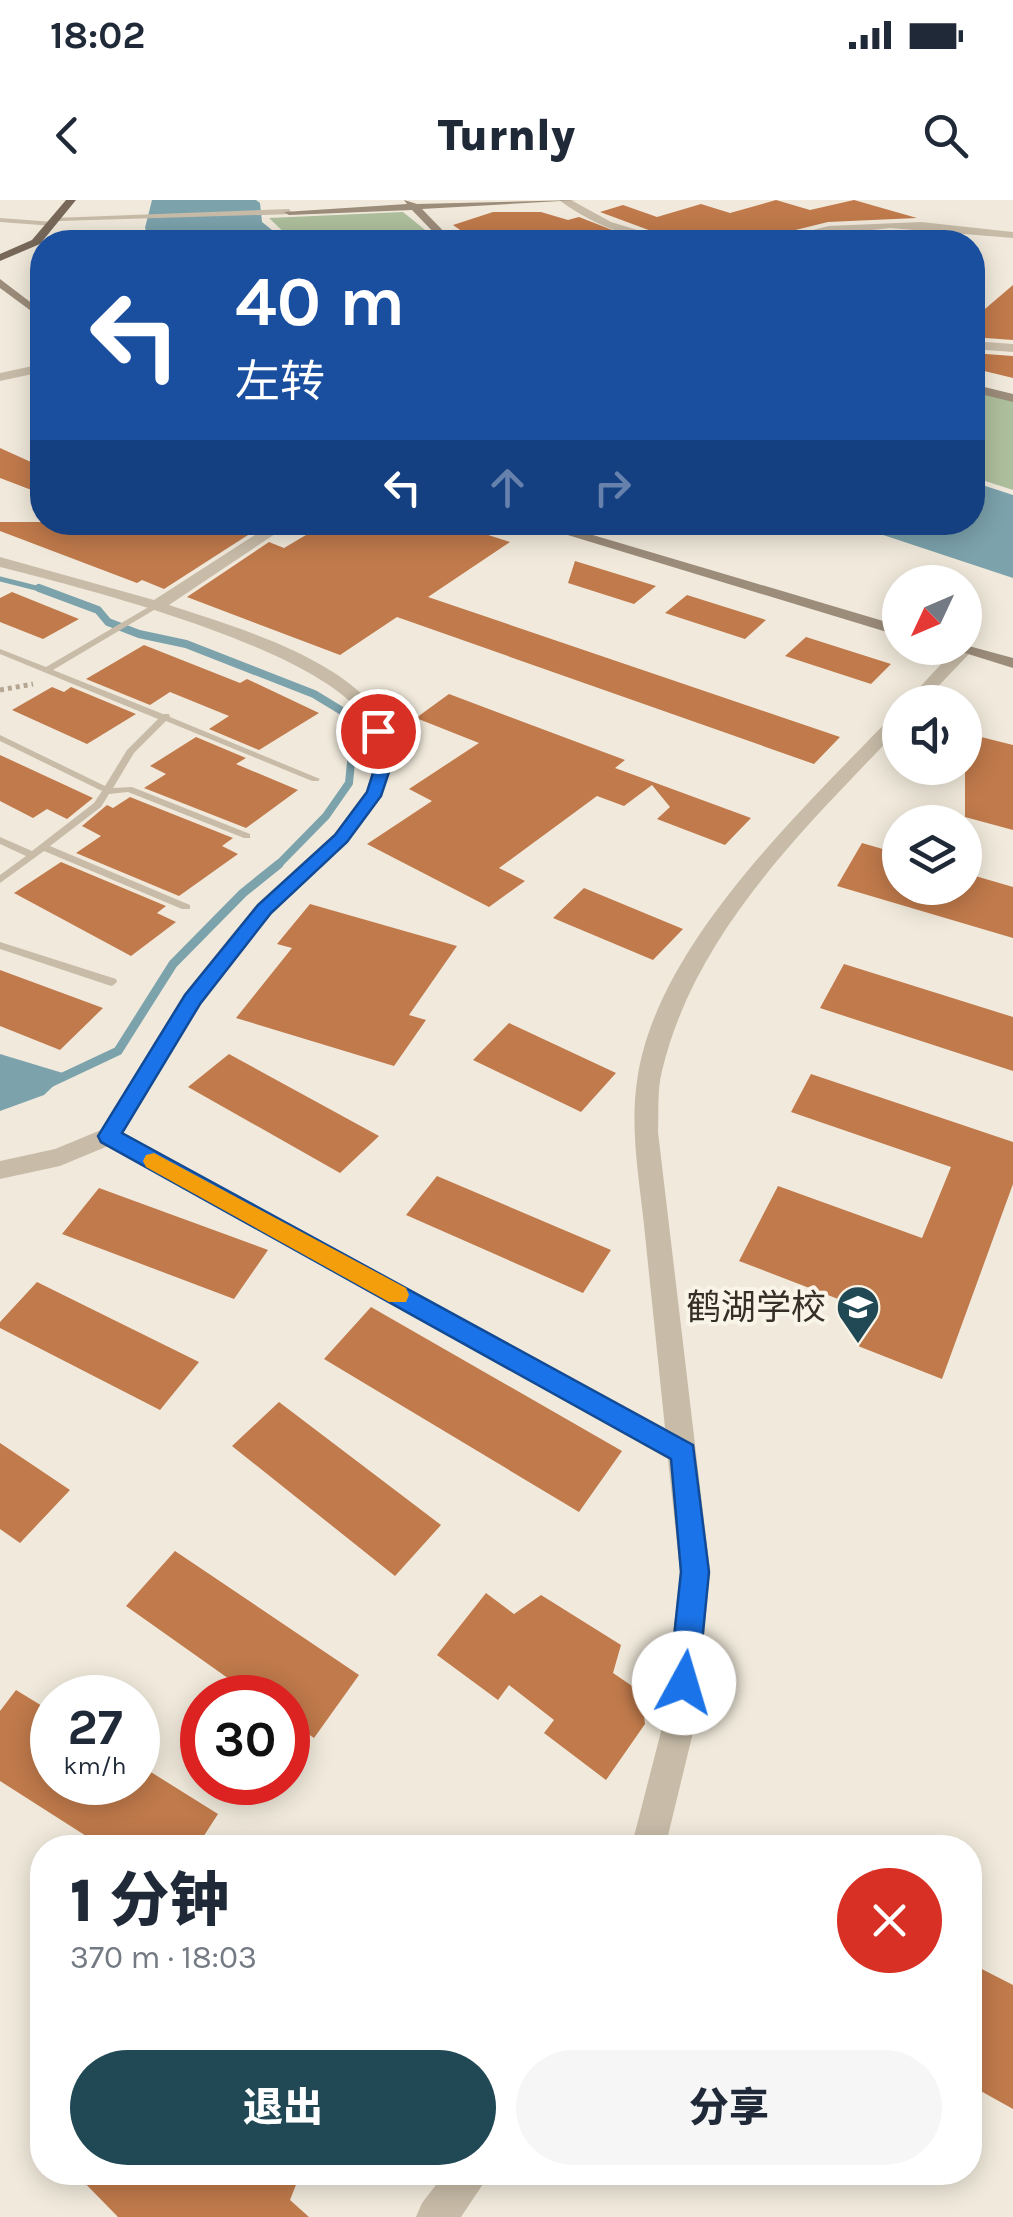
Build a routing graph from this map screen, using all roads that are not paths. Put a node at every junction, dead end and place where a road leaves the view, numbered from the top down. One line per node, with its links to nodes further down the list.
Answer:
1 (71, 200): 8 (main road)
2 (87, 200): 6 (main road)
3 (564, 200): 4 (street); 5 (street); 11 (street)
4 (573, 200)
5 (412, 203): 6 (street); 10 (street)
6 (77, 217): 8 (main road)
7 (0, 220): 8 (lane)
8 (58, 225): 9 (main road)
9 (52, 230)
10 (438, 230)
11 (629, 230)
12 (819, 230): 13 (street)
13 (956, 230)
14 (985, 233): 15 (street)
15 (1013, 235)
16 (30, 245): 18 (main road)
17 (30, 253): 19 (main road)
18 (0, 258)
19 (0, 267)
20 (0, 282): 21 (street)
21 (30, 306)
22 (985, 346): 23 (street)
23 (1013, 348)
24 (30, 371): 25 (street)
25 (0, 377)
26 (985, 391): 27 (street)
27 (1013, 398)
28 (266, 535): 31 (street)
29 (576, 535): 32 (street)
30 (0, 562): 31 (street)
31 (155, 607): 37 (lane); 52 (street)
32 (882, 626)
33 (0, 651): 37 (lane)
34 (982, 654): 35 (street)
35 (1013, 663)
36 (946, 665): 38 (street)
37 (48, 669): 39 (lane)
38 (928, 685)
39 (166, 716): 42 (lane); 43 (lane)
40 (882, 737): 54 (street)
41 (0, 738): 43 (lane)
42 (315, 779)
43 (109, 791): 44 (lane); 46 (lane)
44 (248, 836)
45 (0, 840): 47 (lane)
46 (43, 847): 47 (lane); 49 (lane)
47 (32, 855): 48 (lane)
48 (0, 880)
49 (186, 907)
50 (0, 945): 51 (lane)
51 (112, 982)
52 (109, 1136): 53 (street); 54 (street)
53 (0, 1170)
54 (684, 1453): 55 (street)
55 (651, 1835)
56 (461, 2185): 57 (street)
57 (436, 2217)

